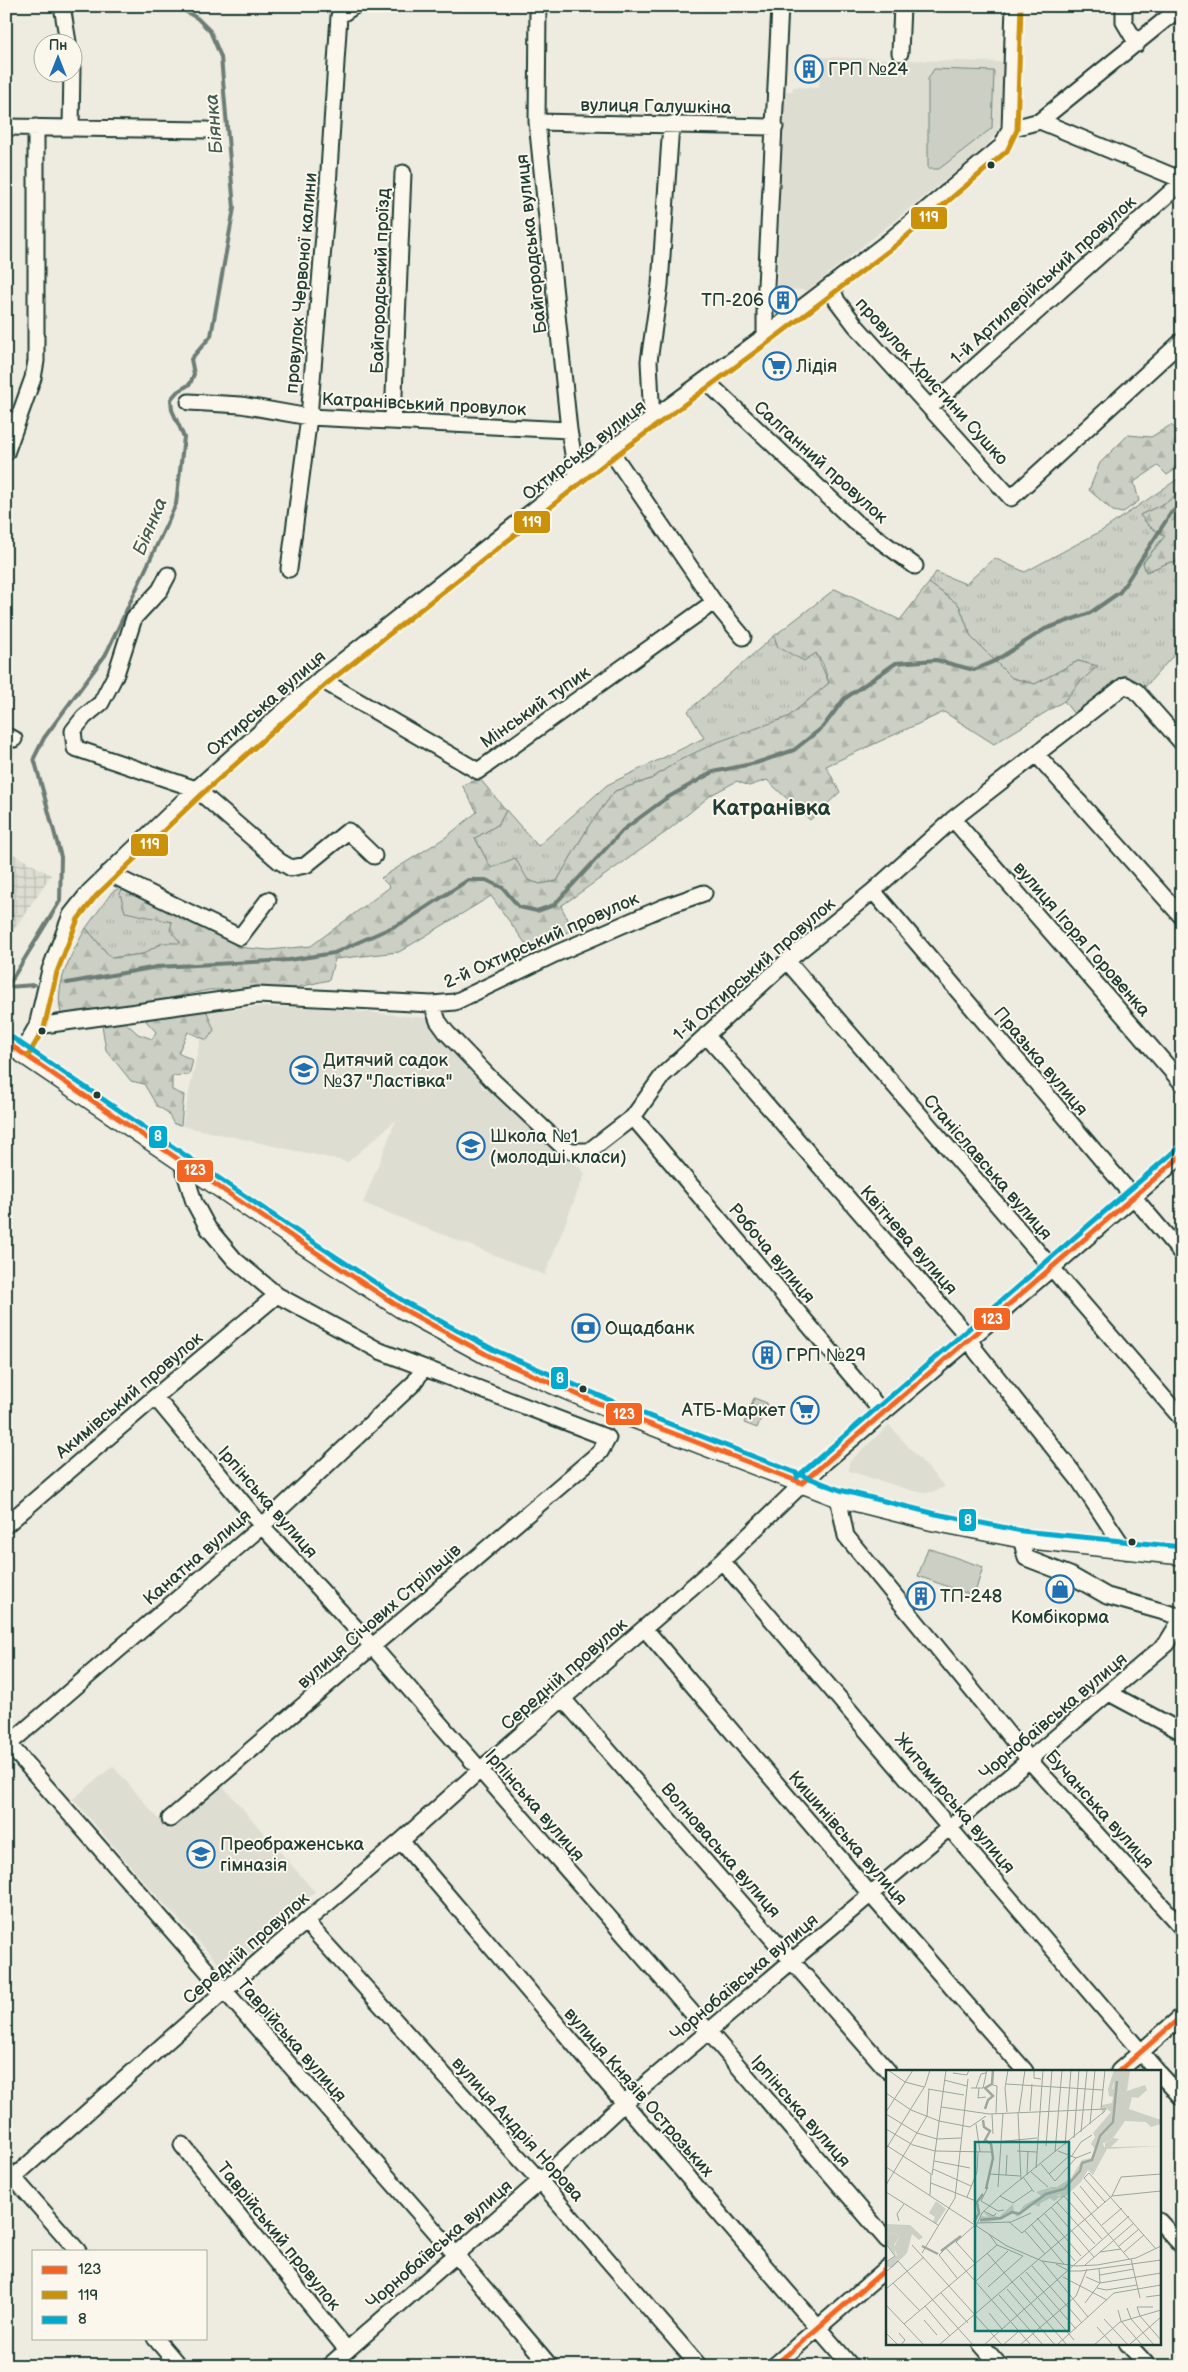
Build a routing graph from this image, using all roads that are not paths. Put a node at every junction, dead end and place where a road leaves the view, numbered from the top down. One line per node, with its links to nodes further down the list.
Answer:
1 (62, 6): 9 (street)
2 (354, 6): 30 (street, провулок Червоної калини)
3 (538, 6): 14 (street, Байгородська вулиця)
4 (780, 6): 18 (street)
5 (902, 6): 11 (street)
6 (1014, 6): 20 (street)
7 (1124, 6): 10 (street)
8 (1182, 6): 10 (street)
9 (66, 32)
10 (1137, 44): 13 (street)
11 (900, 53)
12 (72, 82): 19 (street)
13 (1040, 121): 20 (street); 23 (street)
14 (537, 122): 15 (street, вулиця Галушкіна); 33 (street, Байгородська вулиця)
15 (671, 124): 18 (street, вулиця Галушкіна); 32 (street)
16 (6, 127): 17 (street)
17 (36, 127): 19 (street); 35 (street)
18 (775, 127): 25 (street)
19 (71, 128): 21 (street)
20 (1010, 129): 24 (street, Охтирська вулиця)
21 (207, 130)
22 (403, 173): 31 (street, Байгородський проїзд)
23 (1182, 181): 29 (street, 1-й Артилерійський провулок)
24 (831, 286): 25 (street, Охтирська вулиця); 29 (street, провулок Христини Сушко)
25 (765, 336): 27 (street, Охтирська вулиця)
26 (1182, 341): 29 (street, провулок Христини Сушко)
27 (705, 380): 32 (street, Охтирська вулиця); 37 (street, Салганний провулок)
28 (189, 402): 30 (street, Катранівський провулок)
29 (930, 407)
30 (309, 417): 31 (street, Катранівський провулок); 38 (street, провулок Червоної калини)
31 (393, 419): 33 (street, Катранівський провулок)
32 (652, 421): 34 (street, Охтирська вулиця)
33 (569, 430): 36 (street, Байгородська вулиця)
34 (610, 450): 36 (street, Охтирська вулиця); 40 (street)
35 (6, 453)
36 (577, 478): 42 (street, Охтирська вулиця)
37 (915, 566)
38 (289, 569)
39 (168, 575): 45 (street)
40 (714, 602): 41 (street); 42 (street, Мінський тупик)
41 (742, 637)
42 (320, 679): 45 (street, Охтирська вулиця)
43 (1182, 743): 44 (street, 1-й Охтирський провулок)
44 (1037, 755): 46 (street, 1-й Охтирський провулок); 52 (street)
45 (196, 789): 47 (street); 48 (street, Охтирська вулиця)
46 (953, 819): 49 (street, 1-й Охтирський провулок); 58 (street, вулиця Ігоря Горовенка)
47 (374, 856)
48 (108, 873): 51 (street); 55 (street, Охтирська вулиця)
49 (873, 891): 53 (street, 1-й Охтирський провулок); 62 (street, Празька вулиця)
50 (704, 893): 54 (street, 2-й Охтирський провулок)
51 (268, 900)
52 (1182, 917)
53 (786, 961): 56 (street, 1-й Охтирський провулок); 64 (street, Станіславська вулиця)
54 (432, 1004): 55 (street, 2-й Охтирський провулок); 59 (street, 1-й Охтирський провулок)
55 (37, 1026): 57 (street, Охтирська вулиця)
56 (706, 1035): 59 (street, 1-й Охтирський провулок); 66 (street, Квітнева вулиця)
57 (11, 1047): 61 (main road)
58 (1182, 1083)
59 (633, 1117): 69 (street, Робоча вулиця)
60 (1182, 1155): 62 (street, Середній провулок)
61 (181, 1160): 65 (street); 71 (main road)
62 (1133, 1198): 63 (street, Празька вулиця); 64 (street, Середній провулок)
63 (1182, 1254)
64 (1050, 1269): 66 (street, Середній провулок); 70 (street, Станіславська вулиця)
65 (277, 1295): 67 (street); 68 (street, Акимівський провулок)
66 (970, 1339): 69 (street, Середній провулок); 76 (street, Квітнева вулиця)
67 (423, 1368): 74 (street, Канатна вулиця); 81 (street, вулиця Січових Стрільців)
68 (155, 1397): 73 (street, Акимівський провулок); 74 (street, Ірпінська вулиця)
69 (883, 1413): 71 (street, Середній провулок)
70 (1182, 1419)
71 (802, 1483): 72 (main road); 78 (street, Середній провулок)
72 (838, 1497): 75 (main road); 86 (street, Бучанська вулиця)
73 (6, 1525)
74 (262, 1526): 81 (street, Ірпінська вулиця); 85 (street, Канатна вулиця)
75 (1021, 1538): 76 (main road); 79 (street)
76 (1126, 1551): 77 (main road)
77 (1182, 1555)
78 (722, 1561): 80 (street, Середній провулок); 89 (street, Житомирська вулиця)
79 (1182, 1617): 82 (street, Чорнобаївська вулиця)
80 (645, 1628): 83 (street, Середній провулок); 91 (street, Кишинівська вулиця)
81 (372, 1646): 87 (street, Ірпінська вулиця); 88 (street, вулиця Січових Стрільців)
82 (1109, 1693): 84 (street); 86 (street, Чорнобаївська вулиця)
83 (564, 1700): 87 (street, Середній провулок); 94 (street, Волноваська вулиця)
84 (1182, 1732)
85 (8, 1742): 95 (street, Таврійська вулиця)
86 (1030, 1761): 89 (street, Чорнобаївська вулиця); 93 (street, Бучанська вулиця)
87 (480, 1770): 90 (street, Середній провулок); 97 (street, Ірпінська вулиця)
88 (170, 1819)
89 (950, 1826): 91 (street, Чорнобаївська вулиця); 98 (street, Житомирська вулиця)
90 (401, 1841): 92 (street, Середній провулок); 105 (street, вулиця Князів Острозьких)
91 (871, 1895): 94 (street, Чорнобаївська вулиця); 100 (street, Кишинівська вулиця)
92 (306, 1921): 95 (street, Середній провулок); 108 (street, вулиця Андрія Норова)
93 (1182, 1928)
94 (793, 1961): 97 (street, Чорнобаївська вулиця); 99 (street, Волноваська вулиця)
95 (224, 1991): 107 (street, Середній провулок); 113 (street, Таврійська вулиця)
96 (1182, 2016): 98 (street)
97 (708, 2031): 105 (street, Чорнобаївська вулиця); 110 (street, Ірпінська вулиця)
98 (1140, 2052): 101 (street); 102 (street, Житомирська вулиця)
99 (887, 2070)
100 (1024, 2070)
101 (1120, 2070)
102 (1156, 2070)
103 (1160, 2074): 104 (street, Житомирська вулиця)
104 (1182, 2098)
105 (624, 2104): 108 (street, Чорнобаївська вулиця); 115 (street, вулиця Князів Острозьких)
106 (182, 2145): 119 (street, Таврійський провулок)
107 (9, 2177): 112 (street)
108 (540, 2181): 113 (street, Чорнобаївська вулиця); 123 (street, вулиця Андрія Норова)
109 (1160, 2222): 111 (street)
110 (886, 2239)
111 (1182, 2246)
112 (77, 2250)
113 (456, 2254): 119 (street, Чорнобаївська вулиця); 122 (street, Таврійська вулиця)
114 (886, 2269): 115 (street)
115 (817, 2327): 124 (street); 125 (street, вулиця Князів Острозьких)
116 (157, 2340): 120 (street)
117 (981, 2344): 126 (street)
118 (1128, 2344): 127 (street)
119 (346, 2350): 121 (street, Чорнобаївська вулиця)
120 (179, 2366)
121 (329, 2366)
122 (550, 2366)
123 (699, 2366)
124 (774, 2366)
125 (851, 2366)
126 (1000, 2366)
127 (1148, 2366)

